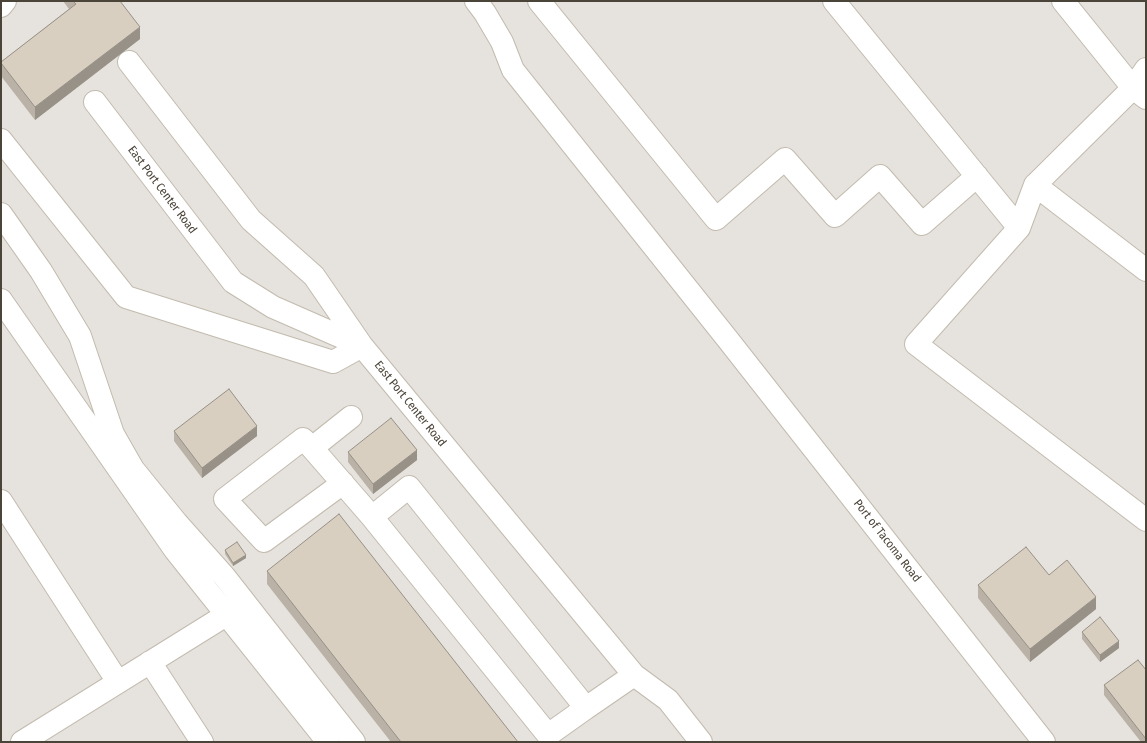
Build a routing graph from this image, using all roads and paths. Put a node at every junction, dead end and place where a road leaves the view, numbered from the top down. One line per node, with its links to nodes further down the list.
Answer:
1 (5, 1): 6 (street)
2 (476, 1): 39 (street, Port of Tacoma Road)
3 (539, 1): 12 (street)
4 (834, 1): 12 (street)
5 (1063, 1): 9 (street)
6 (1, 6)
7 (129, 62): 18 (street)
8 (1146, 69): 9 (street)
9 (1139, 93): 13 (street)
10 (95, 102): 18 (street, East Port Center Road)
11 (1, 140): 18 (street)
12 (977, 176): 15 (street)
13 (1035, 185): 15 (street); 16 (street)
14 (1, 214): 25 (street)
15 (1019, 228): 24 (street)
16 (1146, 270)
17 (1, 300): 26 (street)
18 (362, 346): 30 (street, East Port Center Road)
19 (351, 417): 20 (street)
20 (312, 448): 21 (street); 21 (street)
21 (343, 483): 23 (street)
22 (1, 501): 31 (street)
23 (372, 517): 32 (street); 33 (street)
24 (1146, 520)
25 (176, 522): 26 (street); 27 (street)
26 (190, 569): 28 (street)
27 (246, 603): 28 (street); 37 (street)
28 (227, 615): 29 (street); 36 (street)
29 (150, 662): 31 (street); 35 (street)
30 (634, 675): 32 (street); 38 (street, East Port Center Road)
31 (118, 682): 34 (street)
32 (586, 708): 33 (street)
33 (550, 739)
34 (22, 742)
35 (202, 742)
36 (328, 742)
37 (354, 742)
38 (701, 742)
39 (1044, 742)

